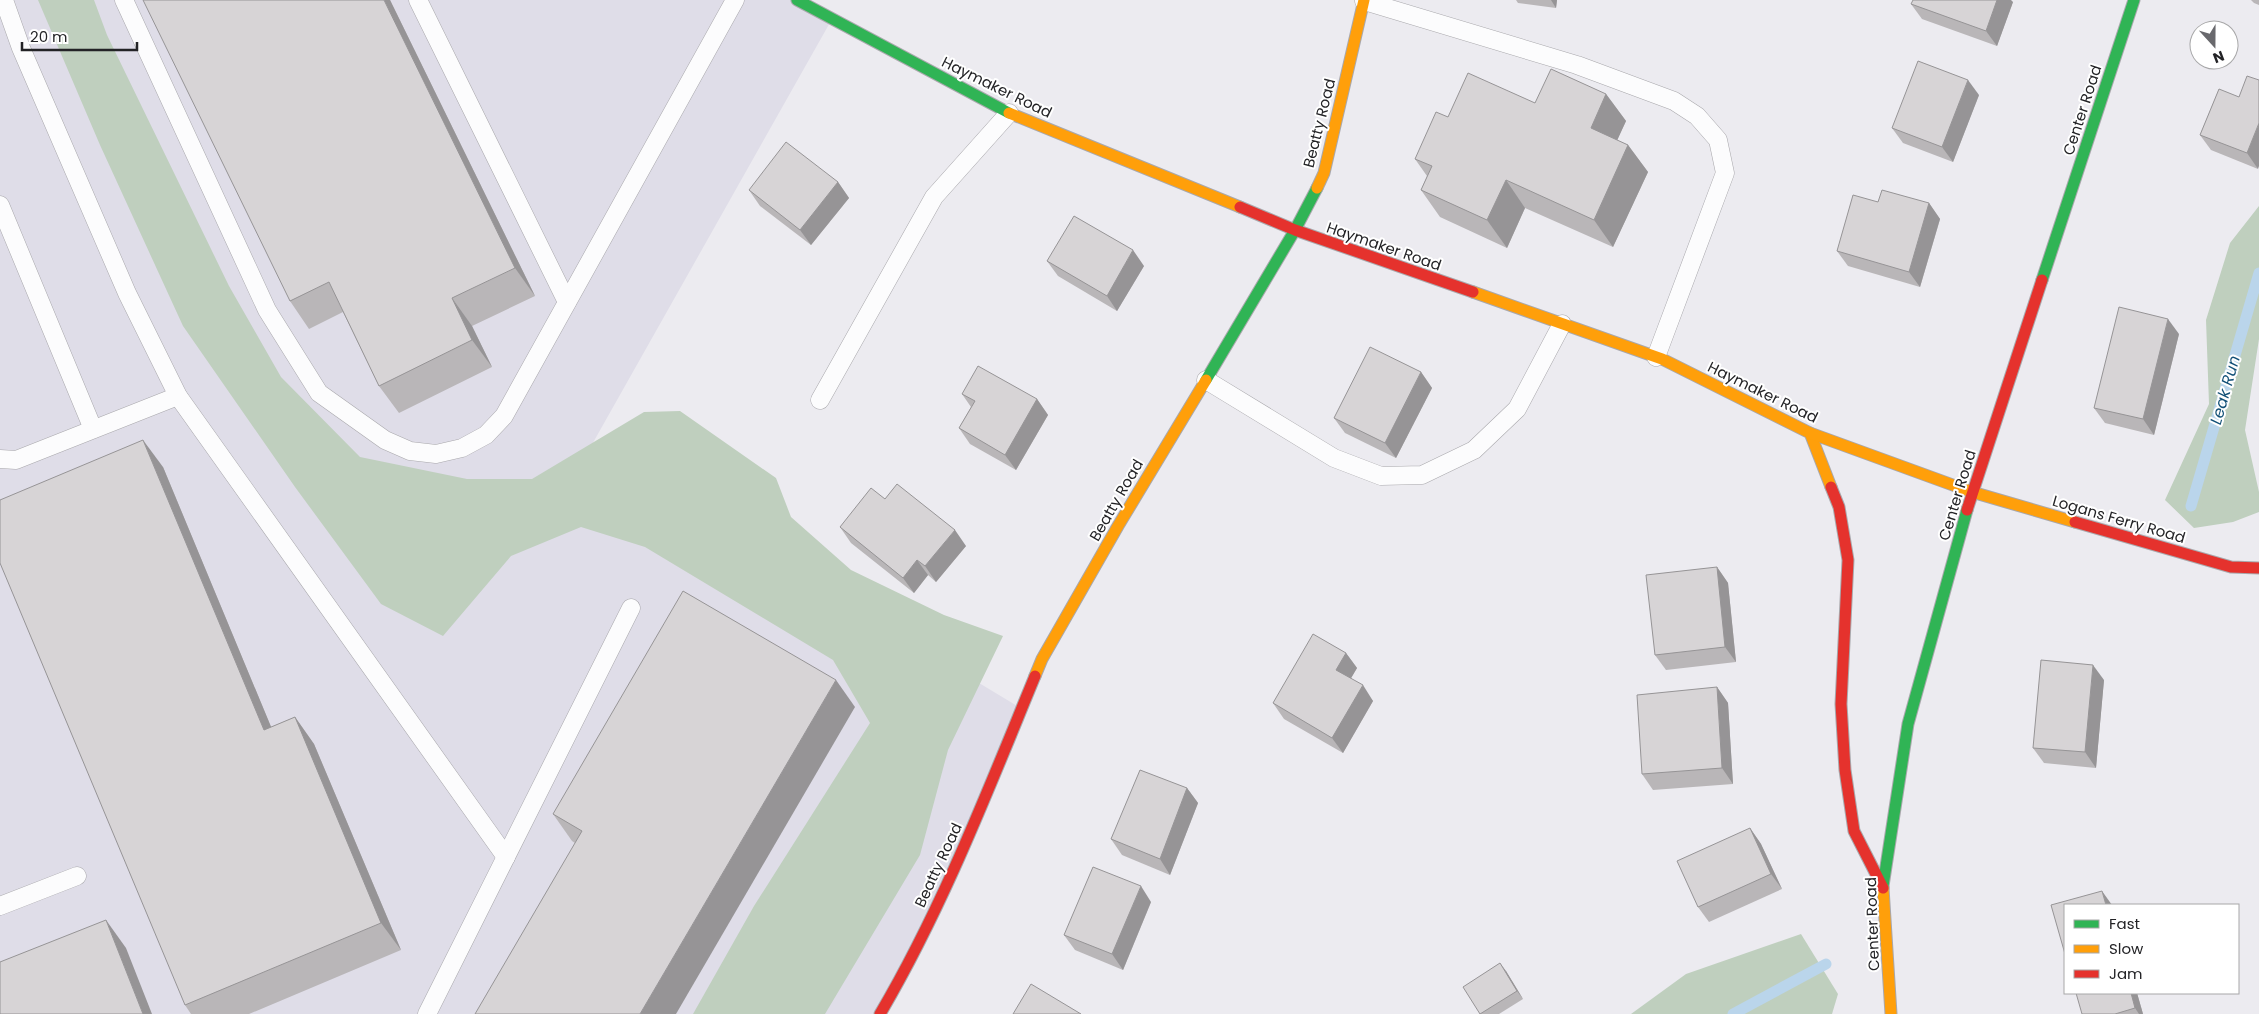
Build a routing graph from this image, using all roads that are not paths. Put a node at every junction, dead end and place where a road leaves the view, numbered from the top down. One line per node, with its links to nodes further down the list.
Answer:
1 (4, 0): 15 (lane)
2 (124, 0): 11 (lane)
3 (418, 0): 11 (lane)
4 (735, 0): 11 (lane)
5 (797, 0): 8 (street, Haymaker Road)
6 (1364, 0): 10 (street, Beatty Road); 13 (lane)
7 (2134, 0): 20 (street, Center Road)
8 (1009, 113): 10 (street, Haymaker Road); 16 (lane)
9 (0, 205): 17 (lane)
10 (1295, 230): 12 (street, Haymaker Road); 14 (street, Beatty Road)
11 (567, 302)
12 (1562, 324): 13 (street, Haymaker Road); 14 (lane)
13 (1656, 357): 18 (street, Haymaker Road)
14 (1206, 380): 28 (street, Beatty Road)
15 (178, 396): 17 (lane); 23 (lane)
16 (820, 400)
17 (93, 430): 19 (lane)
18 (1810, 433): 20 (street, Haymaker Road); 25 (street)
19 (0, 459)
20 (1972, 492): 21 (street, Logans Ferry Road); 25 (street, Center Road)
21 (2259, 568)
22 (631, 608): 23 (lane)
23 (506, 857): 27 (lane)
24 (77, 876): 26 (lane)
25 (1883, 886): 29 (street, Center Road)
26 (0, 906)
27 (427, 1014)
28 (880, 1014)
29 (1891, 1014)

